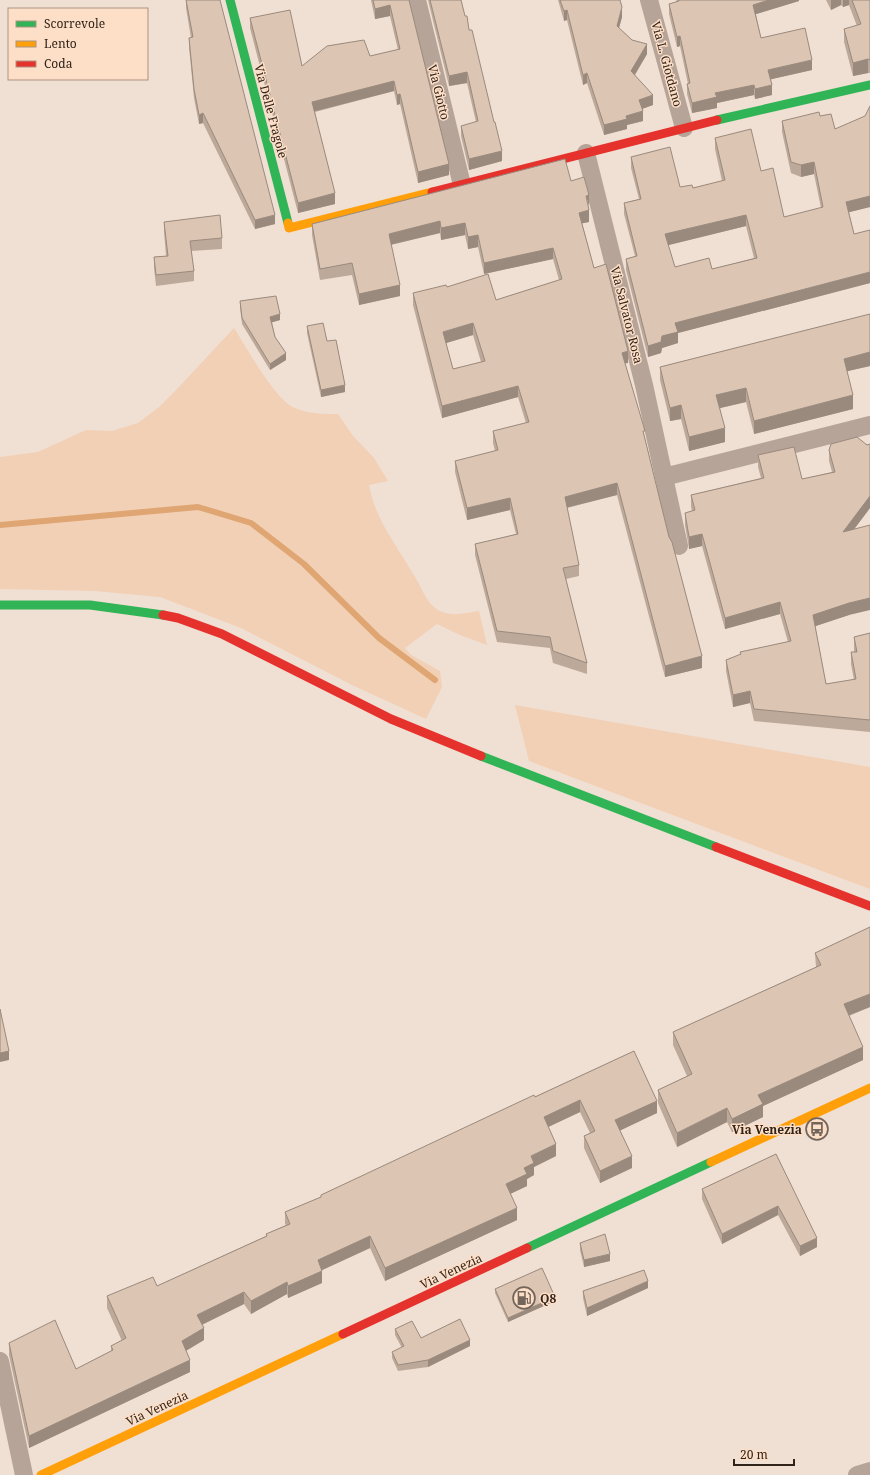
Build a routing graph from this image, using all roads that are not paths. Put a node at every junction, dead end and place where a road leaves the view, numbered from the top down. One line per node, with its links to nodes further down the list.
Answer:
1 (230, 0): 7 (street, Via Delle Fragole)
2 (417, 0): 7 (street, Via Giotto)
3 (649, 0): 5 (street, Via L. Giotdano)
4 (870, 85): 5 (street)
5 (684, 128): 6 (street)
6 (586, 153): 7 (street); 9 (street, Via Salvator Rosa)
7 (462, 185)
8 (870, 425): 9 (street)
9 (664, 477): 10 (street, Via Salvator Rosa)
10 (679, 546)
11 (0, 604): 12 (street)
12 (870, 906)
13 (870, 1088): 16 (street, Via Venezia)
14 (0, 1361): 17 (street)
15 (870, 1471): 18 (street)
16 (44, 1474)
17 (24, 1475)
18 (857, 1475)

